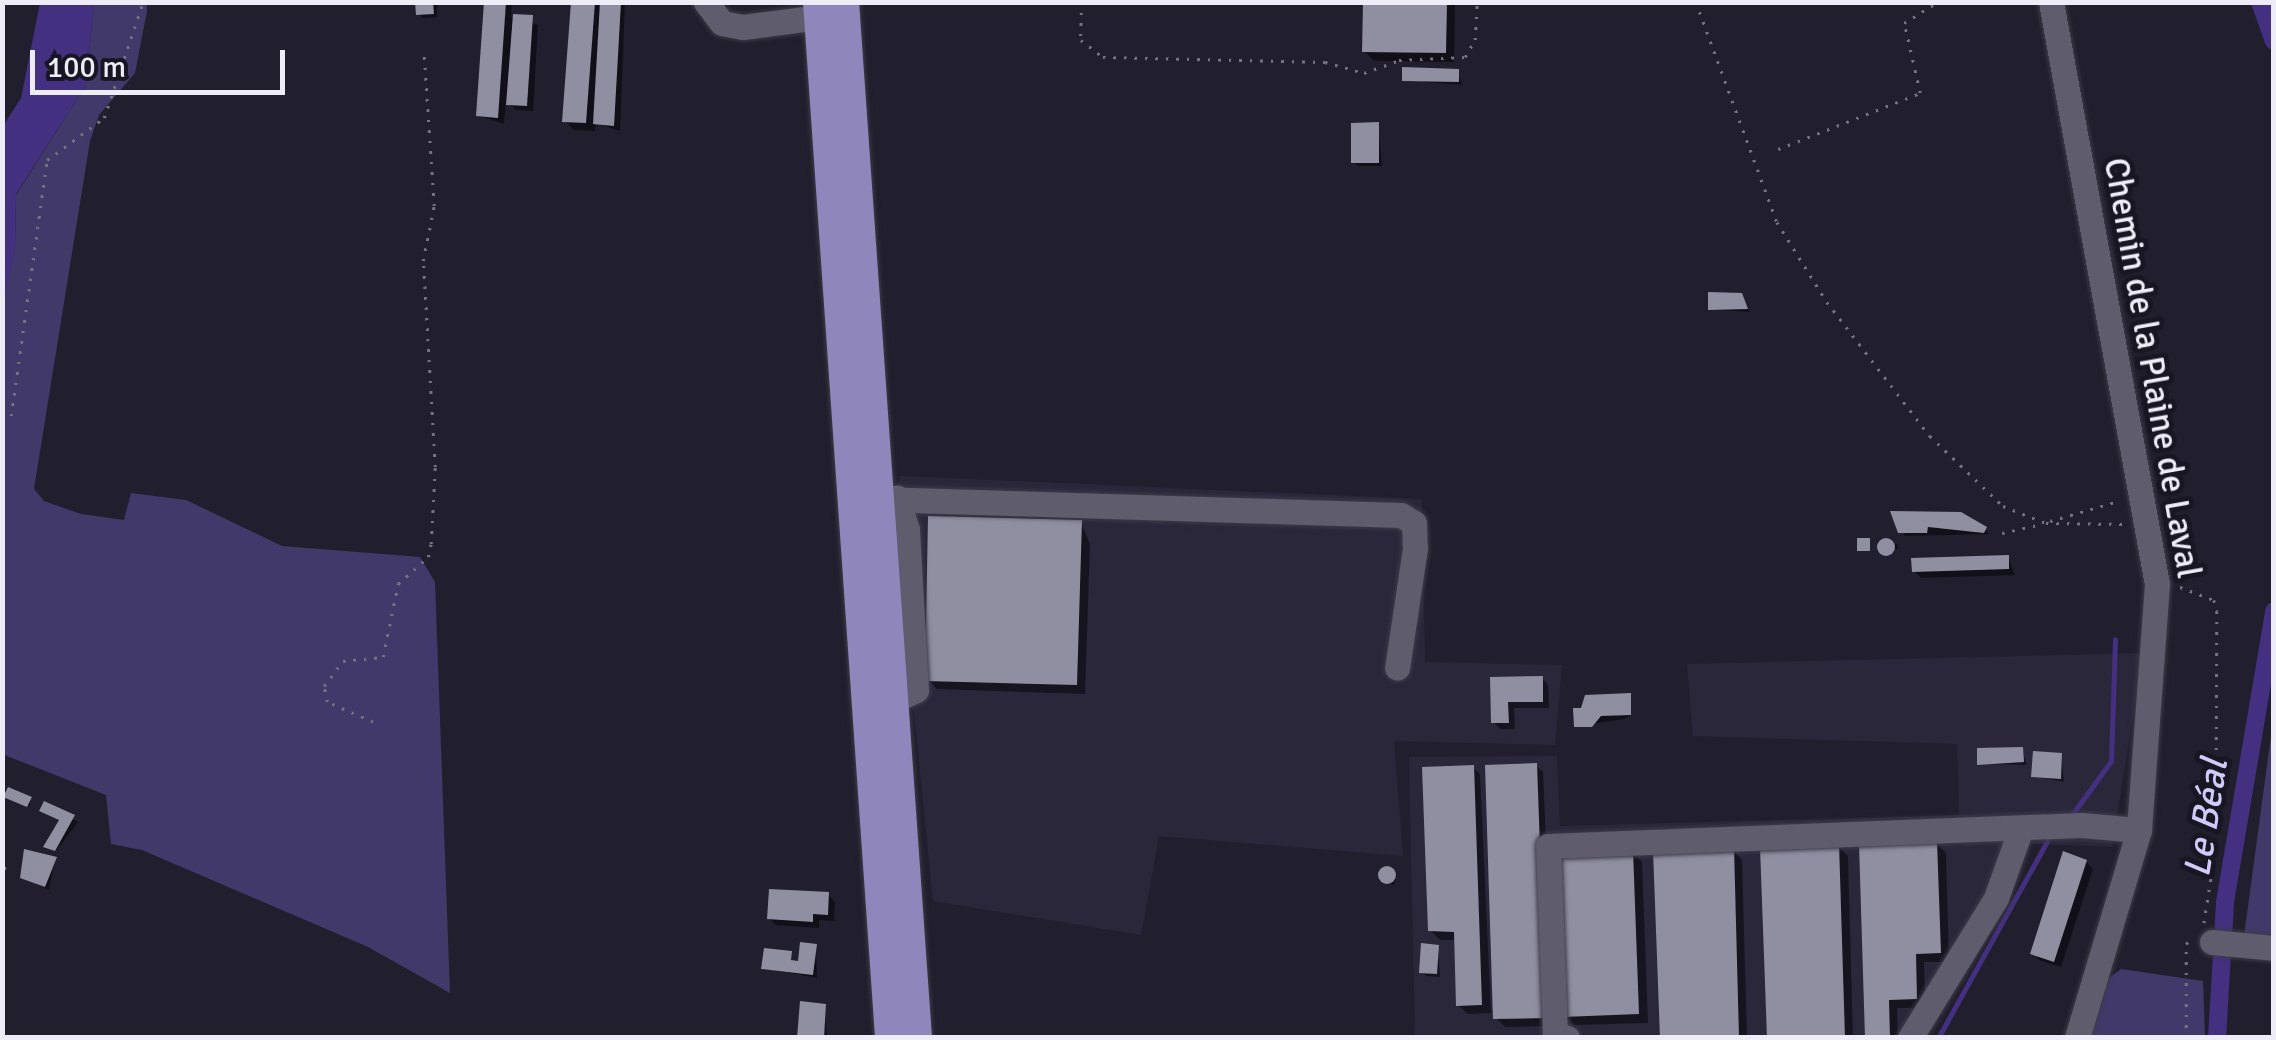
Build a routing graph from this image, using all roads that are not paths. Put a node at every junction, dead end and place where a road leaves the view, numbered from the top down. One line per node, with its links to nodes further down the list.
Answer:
1 (706, 2): 3 (street)
2 (2050, 2): 7 (street, Chemin de la Plaine de Laval)
3 (828, 8): 4 (main road); 10 (main road)
4 (888, 498): 5 (street); 11 (main road)
5 (1397, 668)
6 (2021, 828): 7 (street); 12 (street); 13 (street)
7 (2140, 830): 14 (street, Chemin de la Plaine de Laval)
8 (2212, 942): 9 (street)
9 (2274, 948)
10 (890, 1038)
11 (917, 1038)
12 (1567, 1038)
13 (1910, 1038)
14 (2077, 1038)

